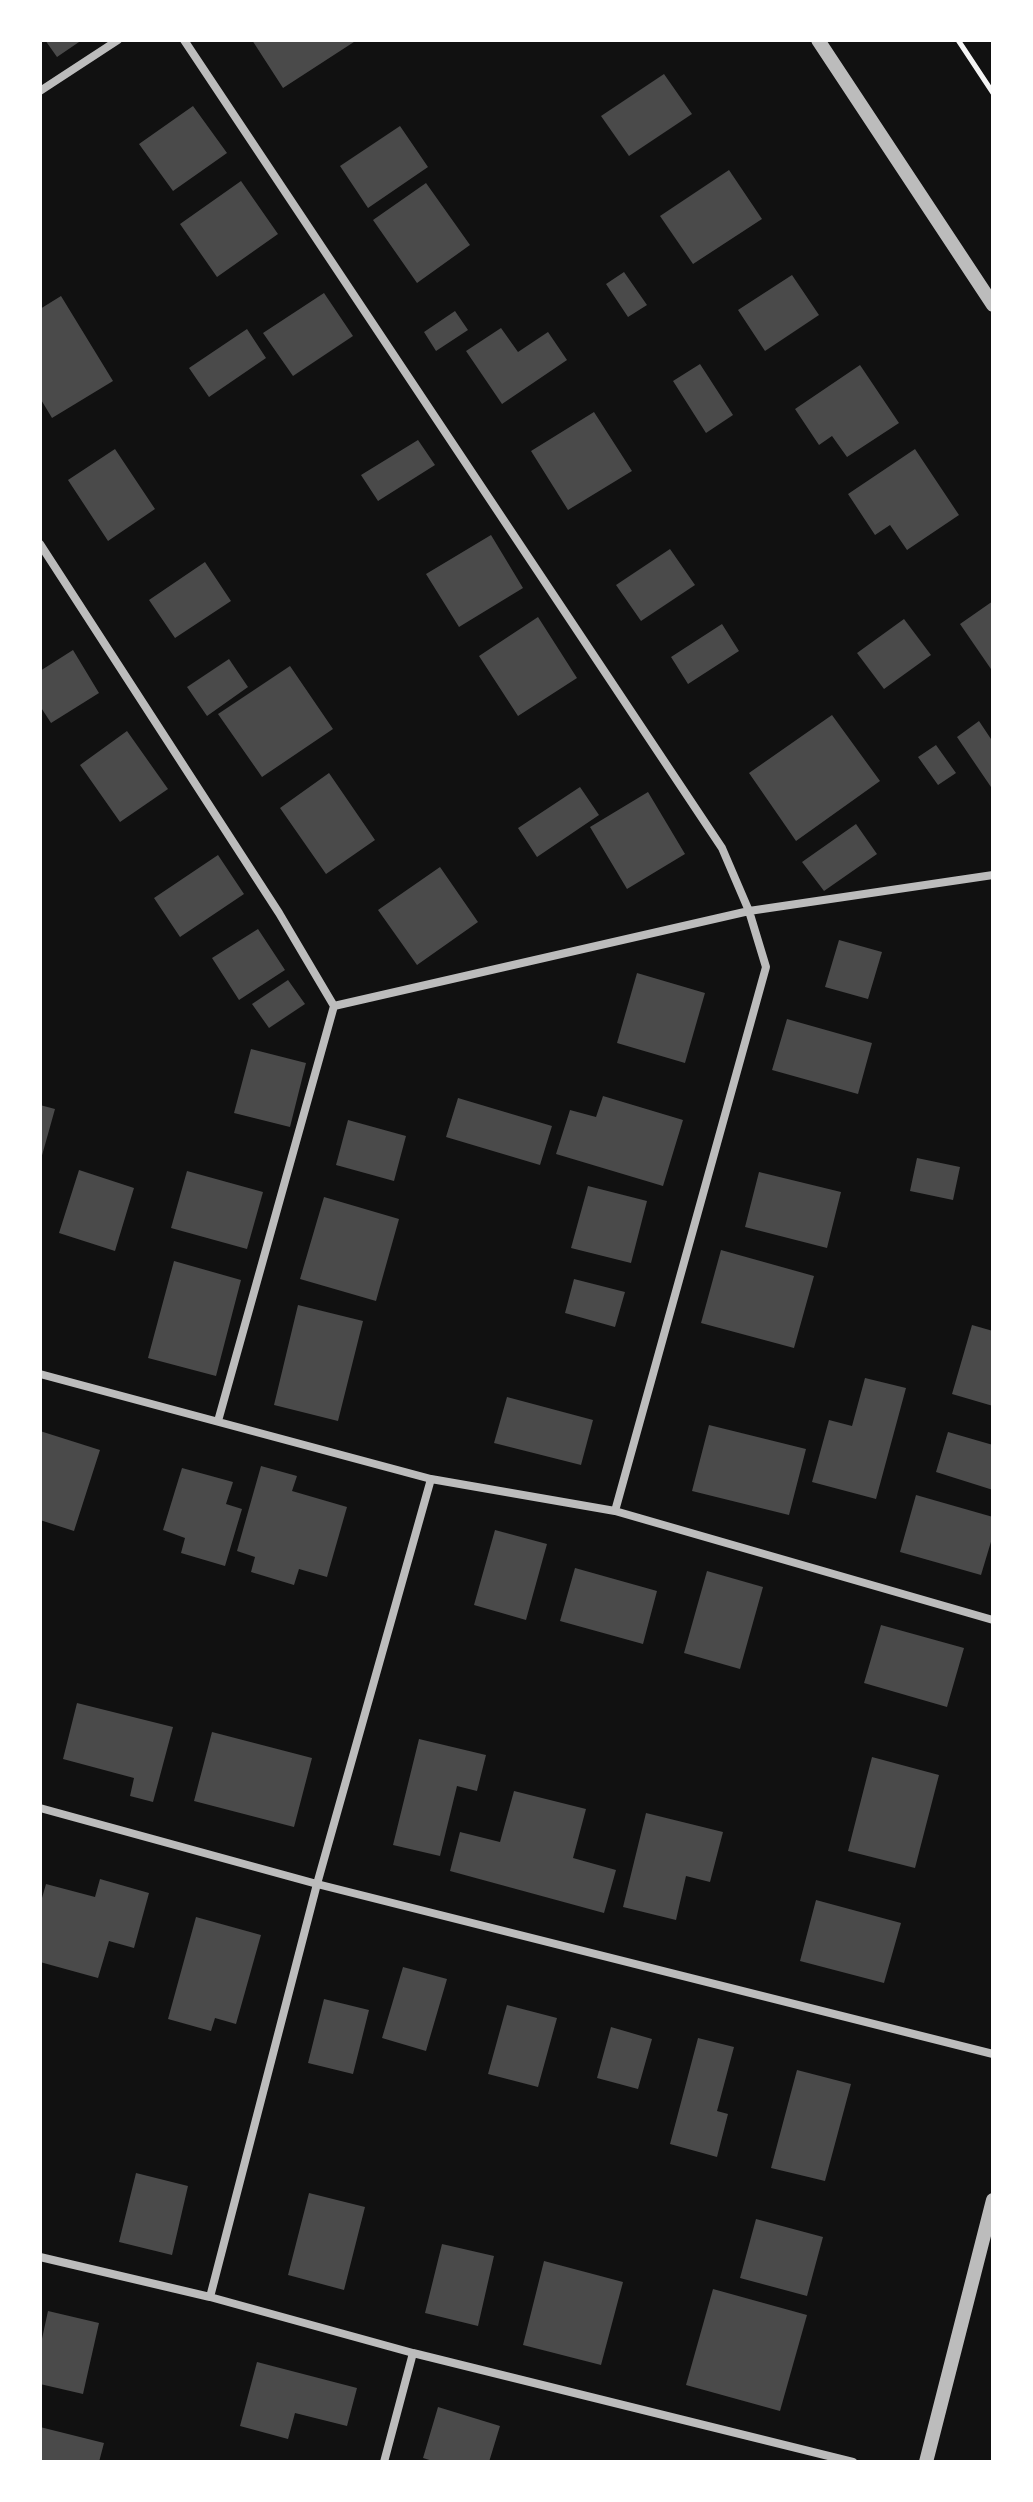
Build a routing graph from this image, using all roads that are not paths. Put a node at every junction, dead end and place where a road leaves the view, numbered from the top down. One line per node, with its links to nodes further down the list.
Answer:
1 (118, 40): 4 (street)
2 (184, 40): 8 (street)
3 (818, 40): 5 (street)
4 (40, 91)
5 (993, 305)
6 (40, 544): 9 (street)
7 (993, 875): 8 (street)
8 (749, 911): 9 (street); 13 (street)
9 (334, 1006): 11 (street)
10 (40, 1374): 11 (street)
11 (218, 1421): 12 (street)
12 (431, 1479): 13 (street); 16 (street)
13 (615, 1511): 14 (street)
14 (993, 1620)
15 (40, 1808): 16 (street)
16 (317, 1884): 17 (street); 20 (street)
17 (993, 2054)
18 (993, 2200): 24 (street)
19 (40, 2257): 20 (street)
20 (210, 2297): 21 (street)
21 (413, 2353): 22 (street); 23 (street)
22 (384, 2462)
23 (853, 2462)
24 (926, 2462)

